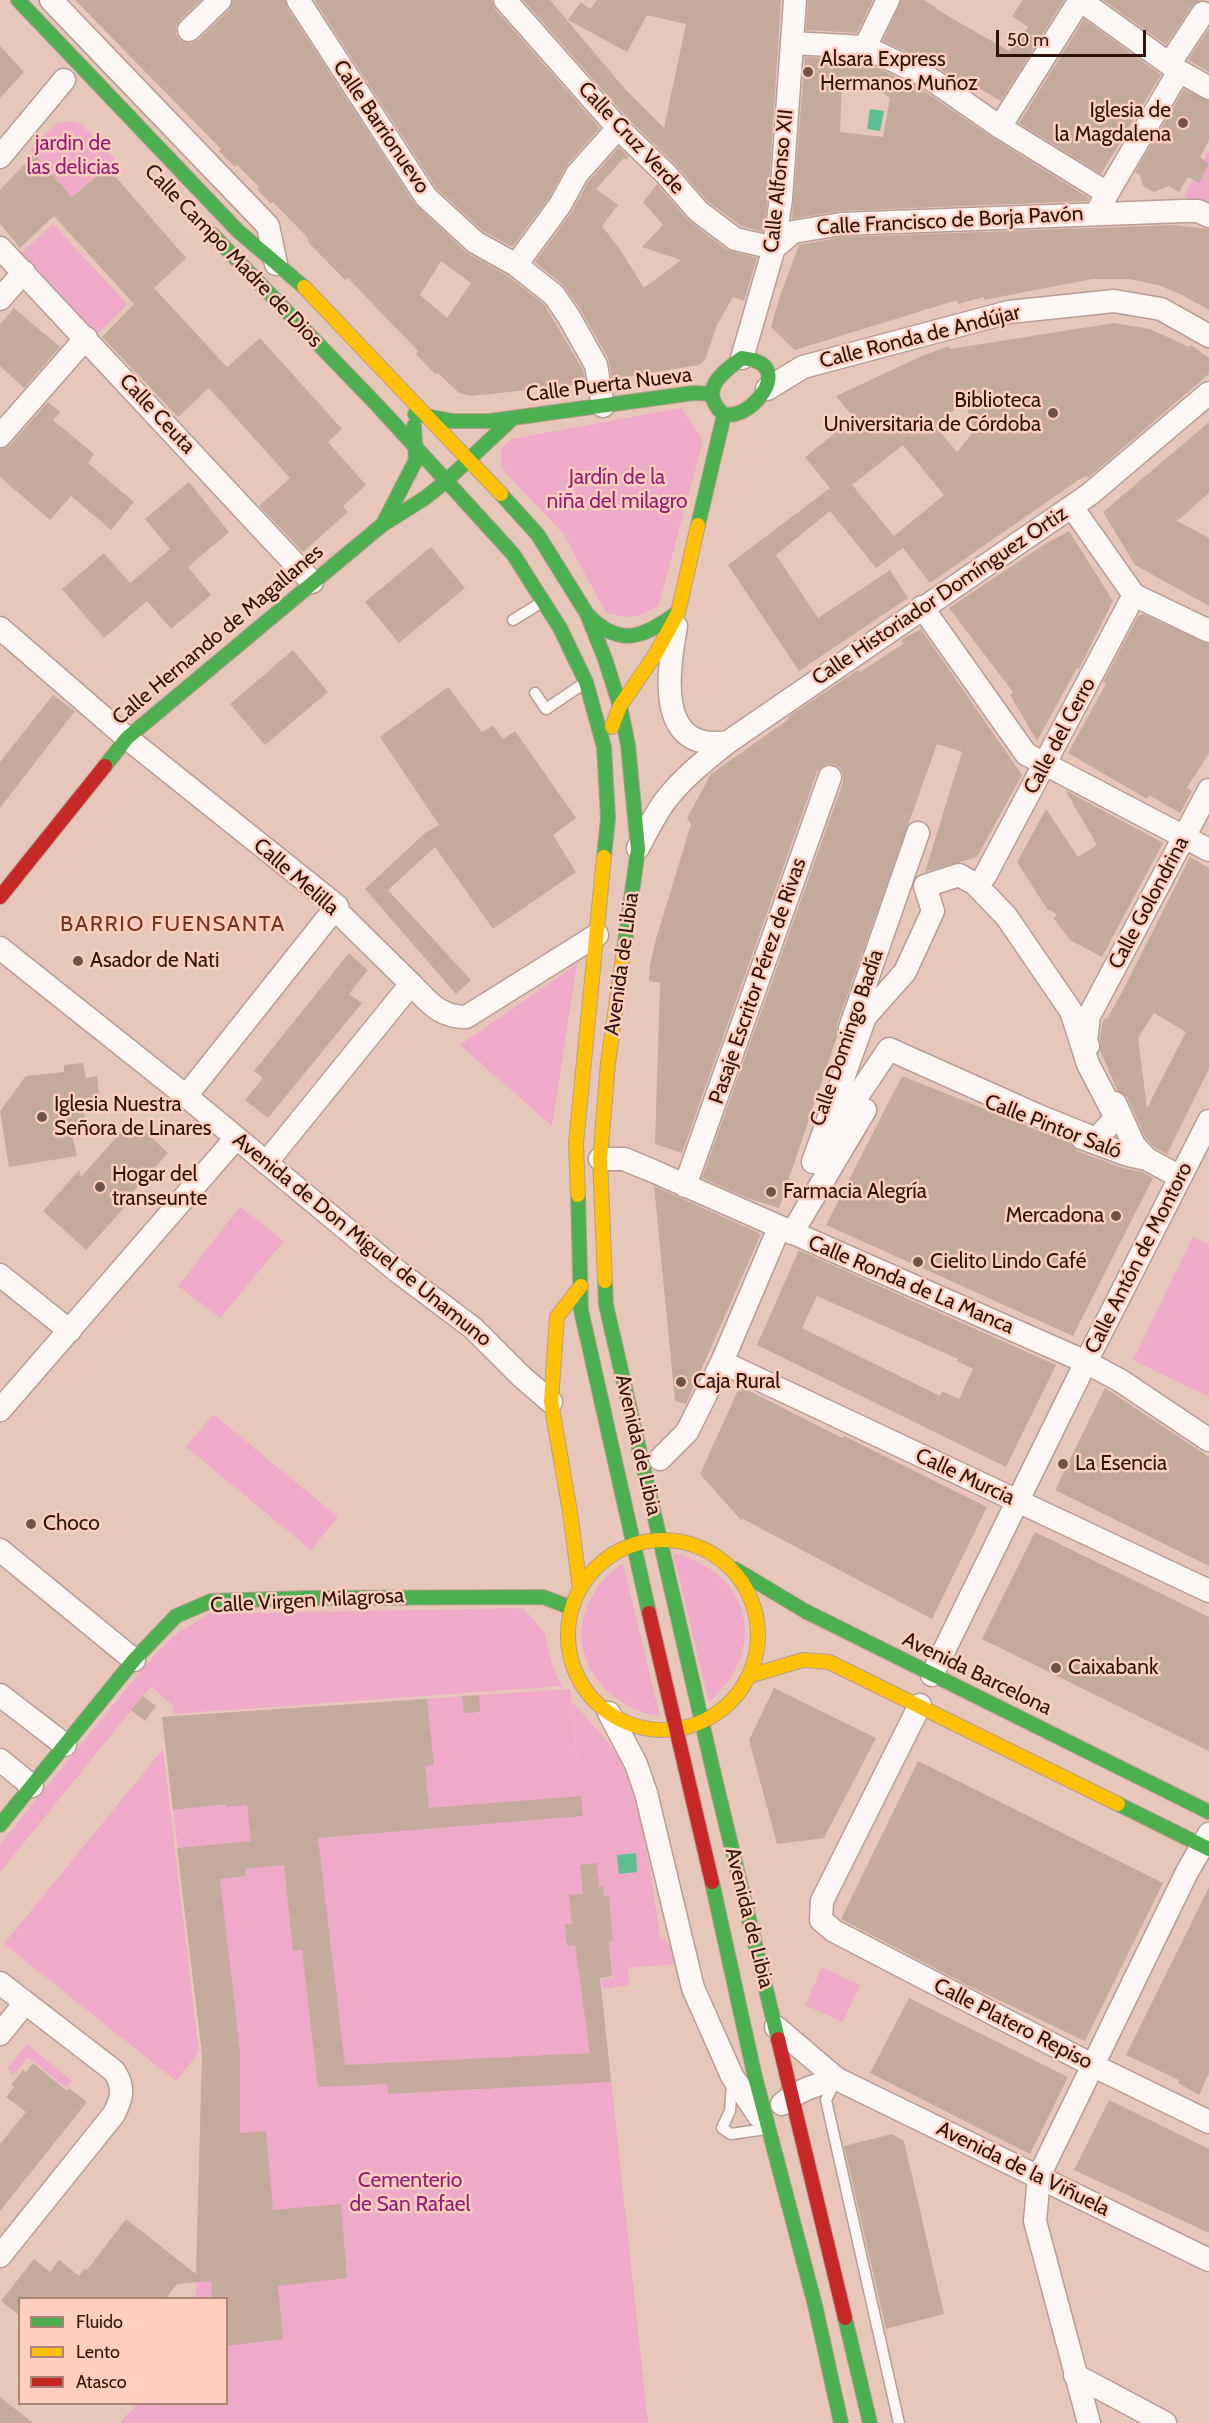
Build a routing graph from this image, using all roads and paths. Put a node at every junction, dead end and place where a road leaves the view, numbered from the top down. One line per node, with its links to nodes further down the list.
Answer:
1 (18, 0): 25 (main road, Calle Campo Madre de Dios)
2 (51, 0): 25 (street, Calle Campo Madre de Dios)
3 (220, 0): 10 (street)
4 (298, 0): 26 (street, Calle Barrionuevo)
5 (505, 0): 17 (street, Calle Cruz Verde)
6 (795, 0): 11 (street, Calle Alfonso XII)
7 (888, 0): 12 (street)
8 (1080, 0): 13 (street); 16 (street)
9 (1203, 13): 13 (street)
10 (189, 30)
11 (792, 43): 12 (street); 24 (street, Calle Alfonso XII)
12 (865, 47): 16 (street)
13 (1175, 67): 15 (street); 19 (street)
14 (64, 80): 18 (street)
15 (1209, 88)
16 (1000, 126): 19 (street)
17 (618, 128): 24 (street, Calle Cruz Verde); 26 (street)
18 (0, 157)
19 (1107, 193): 20 (street)
20 (1097, 213): 21 (street, Calle Francisco de Borja Pavón); 24 (street, Calle Francisco de Borja Pavón)
21 (1209, 216)
22 (204, 225): 32 (main road, Calle Campo Madre de Dios)
23 (0, 248): 27 (street, Calle Ceuta)
24 (774, 248): 31 (street, Calle Alfonso XII)
25 (276, 264): 39 (main road, Calle Campo Madre de Dios)
26 (516, 265): 38 (street, Calle Barrionuevo)
27 (24, 272): 28 (street); 30 (street, Calle Ceuta)
28 (0, 299)
29 (1209, 336): 34 (street, Calle Ronda de Andújar)
30 (86, 338): 43 (street); 49 (street, Calle Ceuta)
31 (742, 358): 33 (main road); 37 (main road)
32 (336, 363): 39 (main road); 44 (main road, Calle Campo Madre de Dios)
33 (766, 366): 34 (street, Calle Ronda de Andújar); 35 (main road)
34 (803, 367): 35 (street, Calle Ronda de Andújar)
35 (767, 389): 40 (main road)
36 (1209, 393): 47 (street, Calle Historiador Domínguez Ortiz)
37 (712, 394): 38 (main road, Calle Puerta Nueva); 40 (main road)
38 (603, 406): 42 (main road, Calle Puerta Nueva)
39 (414, 408): 41 (main road, Calle Campo Madre de Dios); 44 (main road)
40 (724, 416): 53 (main road)
41 (430, 418): 42 (main road, Calle Puerta Nueva); 45 (main road, Calle Campo Madre de Dios)
42 (512, 419): 45 (main road, Calle Puerta Nueva)
43 (0, 436)
44 (415, 449): 46 (main road, Calle Campo Madre de Dios); 48 (main road, Calle Hernando de Magallanes)
45 (470, 459): 46 (main road); 54 (main road, Calle Campo Madre de Dios)
46 (445, 482): 48 (main road, Calle Hernando de Magallanes); 51 (main road, Calle Campo Madre de Dios)
47 (1072, 507): 50 (street); 52 (street, Calle Historiador Domínguez Ortiz)
48 (382, 525): 49 (main road, Calle Hernando de Magallanes)
49 (312, 582): 61 (main road, Calle Hernando de Magallanes)
50 (1134, 595): 57 (street); 64 (street, Calle del Cerro)
51 (545, 600): 55 (lane); 58 (main road, Calle Campo Madre de Dios)
52 (922, 607): 62 (street, Calle Historiador Domínguez Ortiz); 64 (street)
53 (678, 613): 54 (main road); 60 (main road); 62 (street)
54 (587, 614): 60 (main road, Avenida de Libia)
55 (513, 620)
56 (0, 628): 61 (street, Calle Melilla)
57 (1209, 631)
58 (586, 682): 59 (lane); 63 (main road, Calle Campo Madre de Dios)
59 (535, 693)
60 (620, 706): 63 (main road); 69 (main road, Avenida de Libia)
61 (127, 738): 73 (main road, Calle Hernando de Magallanes); 74 (street, Calle Melilla)
62 (728, 742): 69 (street, Calle Historiador Domínguez Ortiz)
63 (604, 747): 75 (main road, Avenida de Libia)
64 (1044, 765): 68 (street); 71 (street, Calle del Cerro)
65 (830, 777): 87 (street, Pasaje Escritor Pérez de Rivas)
66 (1209, 790): 68 (street, Calle Golondrina)
67 (918, 833): 72 (street, Calle Domingo Badía)
68 (1184, 836): 70 (street); 78 (street, Calle Golondrina)
69 (638, 849): 83 (main road, Avenida de Libia)
70 (1209, 850)
71 (985, 876): 72 (street); 78 (street)
72 (899, 888): 88 (street, Calle Domingo Badía)
73 (0, 897)
74 (337, 906): 77 (street, Calle Melilla); 80 (street)
75 (597, 935): 77 (street, Calle Melilla); 91 (main road, Avenida de Libia)
76 (0, 948): 80 (street, Avenida de Don Miguel de Unamuno)
77 (411, 984): 85 (street)
78 (1080, 1014): 78 (street); 84 (street)
79 (895, 1059): 84 (street, Calle Pintor Saló); 88 (street, Calle Domingo Badía)
80 (186, 1096): 82 (street, Avenida de Don Miguel de Unamuno)
81 (1209, 1121): 86 (street, Calle Antón de Montoro)
82 (236, 1138): 85 (street, Avenida de Don Miguel de Unamuno); 92 (street)
83 (600, 1159): 87 (street, Calle Ronda de La Manca); 100 (main road, Avenida de Libia)
84 (1147, 1159): 86 (street, Calle Pintor Saló)
85 (266, 1163): 95 (street, Avenida de Don Miguel de Unamuno)
86 (1180, 1177): 94 (street, Calle Antón de Montoro)
87 (686, 1185): 89 (street, Calle Ronda de La Manca)
88 (820, 1186): 89 (street, Calle Domingo Badía)
89 (786, 1231): 93 (street, Calle Domingo Badía); 94 (street, Calle Ronda de La Manca)
90 (0, 1275): 92 (street)
91 (581, 1286): 95 (main road); 101 (main road, Avenida de Libia)
92 (69, 1331): 96 (street)
93 (722, 1362): 98 (street, Calle Domingo Badía); 99 (street, Calle Murcia)
94 (1086, 1362): 97 (street, Calle Ronda de La Manca); 99 (street, Calle Antón de Montoro)
95 (551, 1402): 104 (main road)
96 (0, 1410)
97 (1209, 1440)
98 (660, 1459)
99 (1019, 1502): 105 (street, Calle Murcia); 108 (street, Calle Antón de Montoro)
100 (659, 1539): 101 (main road); 103 (main road); 113 (main road, Avenida de Libia)
101 (632, 1545): 104 (main road); 114 (main road, Avenida de Libia)
102 (0, 1550): 107 (street)
103 (730, 1567): 108 (main road, Avenida Barcelona); 109 (main road)
104 (580, 1589): 106 (main road)
105 (1209, 1591)
106 (572, 1608): 107 (main road, Calle Virgen Milagrosa); 112 (main road)
107 (134, 1660): 115 (main road, Calle Virgen Milagrosa)
108 (932, 1675): 118 (main road, Avenida Barcelona)
109 (749, 1676): 111 (main road); 113 (main road)
110 (0, 1695): 115 (street)
111 (920, 1705): 120 (main road); 125 (street, Calle Platero Repiso)
112 (609, 1713): 114 (main road); 126 (street, Avenida de Libia)
113 (702, 1721): 114 (main road); 123 (main road, Avenida de Libia)
114 (677, 1729): 130 (main road, Avenida de Libia)
115 (65, 1745): 117 (main road, Calle Virgen Milagrosa)
116 (0, 1760): 117 (street)
117 (32, 1786): 119 (main road, Calle Virgen Milagrosa)
118 (1209, 1812)
119 (0, 1825)
120 (1207, 1843): 125 (street)
121 (0, 1983): 122 (street)
122 (25, 2003): 124 (street); 132 (street)
123 (776, 2027): 127 (street, Avenida de la Viñuela); 128 (main road, Avenida de Libia)
124 (0, 2034)
125 (1094, 2066): 129 (street, Calle Platero Repiso); 131 (street)
126 (732, 2076): 130 (street, Avenida de Libia); 130 (lane)
127 (837, 2079): 128 (street); 131 (street, Avenida de la Viñuela); 137 (lane)
128 (792, 2095): 130 (street); 136 (main road, Avenida de Libia)
129 (1209, 2122)
130 (767, 2129): 135 (main road, Avenida de Libia)
131 (1039, 2176): 133 (street, Avenida de la Viñuela); 134 (street)
132 (0, 2256)
133 (1209, 2260)
134 (1075, 2375): 138 (street); 139 (street)
135 (841, 2423)
136 (870, 2423)
137 (899, 2423)
138 (1089, 2423)
139 (1165, 2423)

